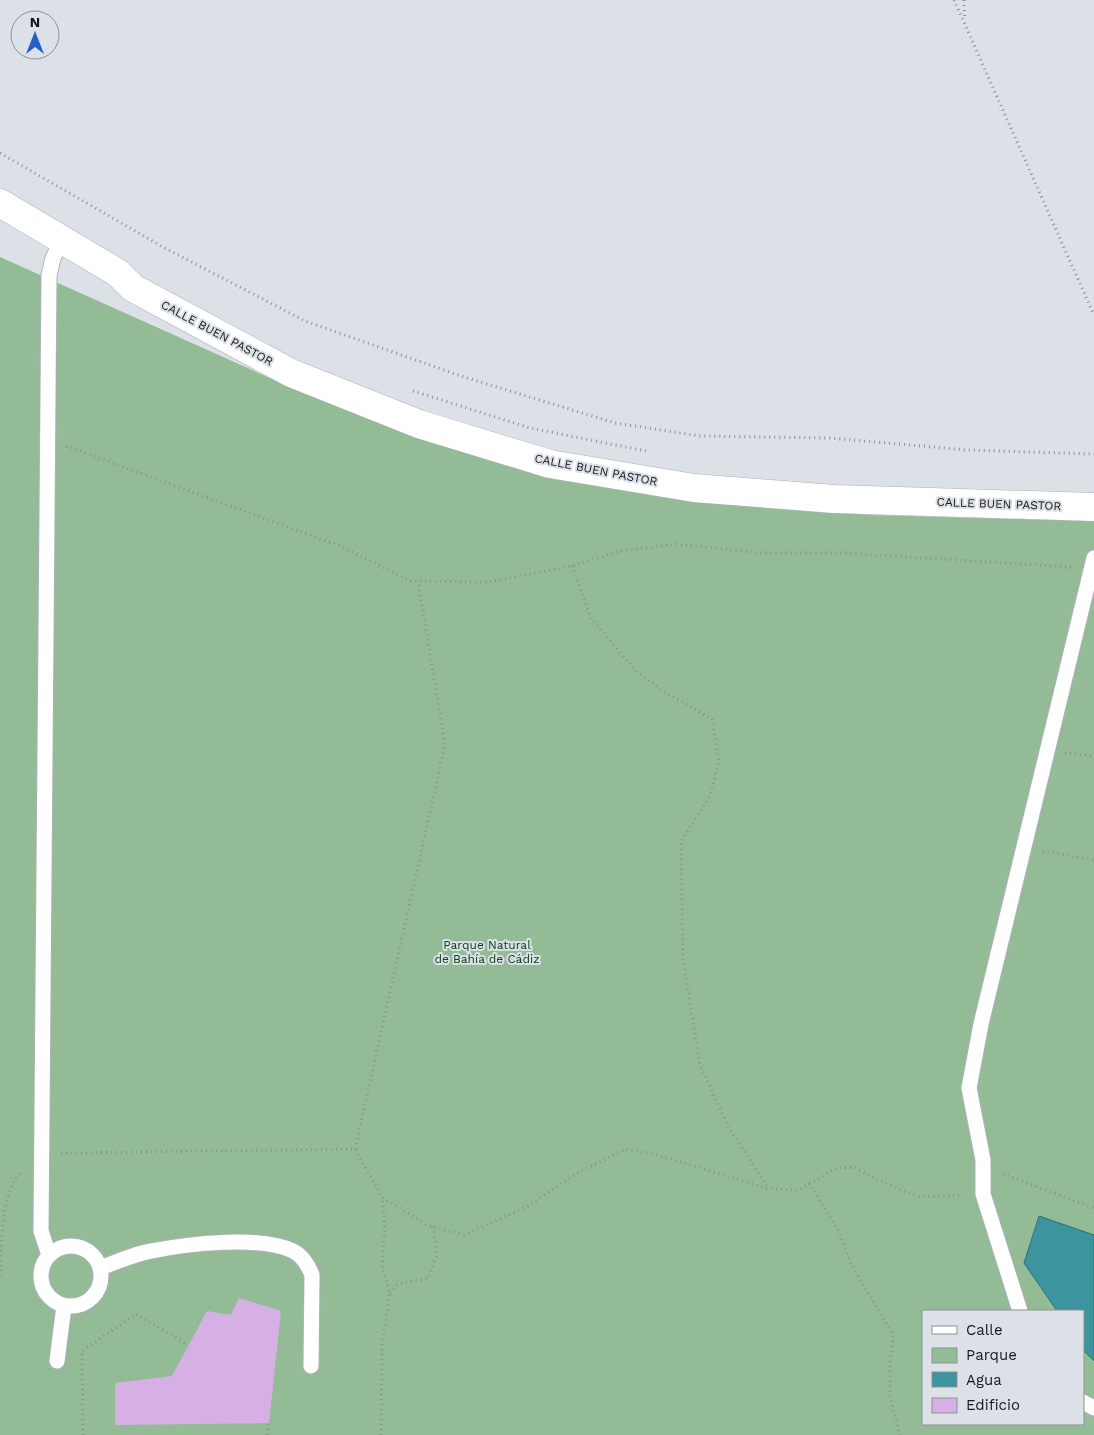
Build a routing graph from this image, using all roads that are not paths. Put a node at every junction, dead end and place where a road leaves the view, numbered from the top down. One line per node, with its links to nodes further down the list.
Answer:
1 (0, 203): 3 (street)
2 (0, 221): 3 (street)
3 (59, 245): 4 (street, CALLE BUEN PASTOR); 6 (lane)
4 (1094, 507)
5 (1093, 563): 9 (lane)
6 (49, 1256): 7 (lane); 8 (lane)
7 (100, 1268): 8 (lane); 11 (lane)
8 (64, 1306): 10 (lane)
9 (1020, 1310)
10 (57, 1361)
11 (311, 1366)

